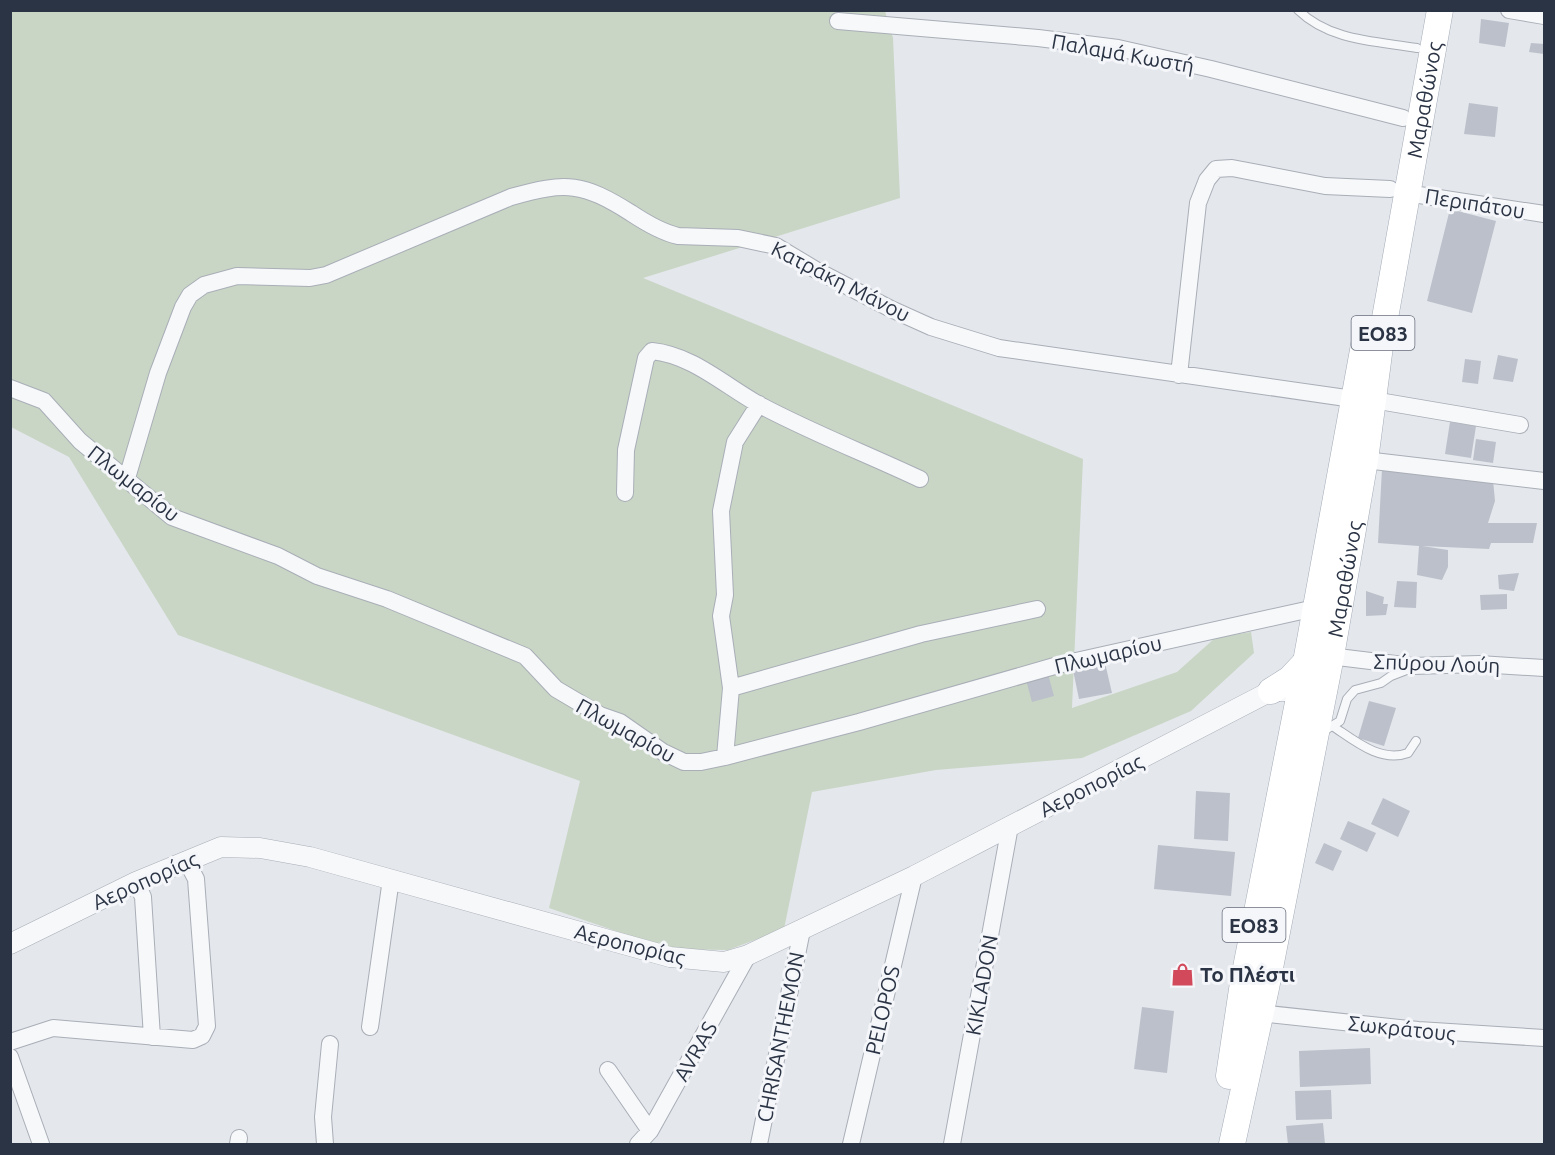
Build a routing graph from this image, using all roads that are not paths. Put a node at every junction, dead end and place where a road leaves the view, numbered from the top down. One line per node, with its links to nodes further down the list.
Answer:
1 (1298, 10): 7 (lane)
2 (1423, 10): 7 (main road, Μαραθώνος / ΕΟ83)
3 (1440, 10): 9 (main road, Μαραθώνος / ΕΟ83)
4 (1509, 10): 5 (street)
5 (1545, 16)
6 (838, 21): 8 (street, Παλαμά Κωστή)
7 (1416, 48): 8 (main road, Μαραθώνος / ΕΟ83)
8 (1403, 118): 9 (main road, Μαραθώνος / ΕΟ83)
9 (1398, 191): 10 (street, Περιπάτου); 11 (street, Περιπάτου); 13 (main road, Μαραθώνος / ΕΟ83)
10 (1545, 214)
11 (1179, 375): 13 (street, Κατράκη Μάνου); 17 (street, Κατράκη Μάνου)
12 (10, 388): 17 (street, Πλωμαρίου)
13 (1363, 400): 15 (street, Κατράκη Μάνου); 16 (main road, Μαραθώνος / ΕΟ83); 21 (main road, Μαραθώνος / ΕΟ83)
14 (759, 404): 18 (street); 20 (street); 26 (street)
15 (1520, 425)
16 (1365, 460): 19 (street); 23 (main road, Μαραθώνος / ΕΟ83)
17 (127, 478): 30 (street, Πλωμαρίου)
18 (920, 479)
19 (1545, 482)
20 (625, 493)
21 (1315, 608): 23 (main road, Μαραθώνος / ΕΟ83); 30 (street, Πλωμαρίου)
22 (1037, 609): 26 (street)
23 (1315, 657): 24 (street, Σπύρου Λούη); 27 (main road); 28 (main road, Μαραθώνος / ΕΟ83)
24 (1412, 666): 25 (street, Σπύρου Λούη); 28 (lane)
25 (1545, 668)
26 (731, 688): 30 (street)
27 (1264, 696): 28 (street); 31 (street, Αεροπορίας)
28 (1315, 711): 29 (lane); 39 (main road, Μαραθώνος / ΕΟ83); 55 (main road, Μαραθώνος / ΕΟ83)
29 (1416, 741)
30 (725, 757)
31 (1011, 826): 33 (street, Αεροπορίας); 54 (street, KIKLADON)
32 (186, 860): 34 (street, Αεροπορίας); 35 (street, Αεροπορίας); 41 (street)
33 (914, 876): 36 (street, Αεροπορίας); 53 (street, PELOPOS)
34 (391, 879): 38 (street, Αεροπορίας); 40 (street)
35 (136, 882): 37 (street, Αεροπορίας); 41 (street)
36 (801, 930): 38 (street, Αεροπορίας); 52 (street, CHRISANTHEMON)
37 (10, 944)
38 (748, 955): 48 (street, AVRAS)
39 (1259, 1013): 42 (street, Σωκράτους); 56 (main road, Μαραθώνος / ΕΟ83)
40 (370, 1028)
41 (152, 1037): 43 (street)
42 (1545, 1038)
43 (10, 1042)
44 (330, 1044): 50 (street)
45 (10, 1057): 47 (street)
46 (608, 1070): 48 (street)
47 (16, 1092): 49 (street)
48 (650, 1131): 51 (street, AVRAS)
49 (41, 1144)
50 (325, 1144)
51 (638, 1144)
52 (759, 1144)
53 (850, 1144)
54 (952, 1144)
55 (1215, 1144)
56 (1232, 1144)

